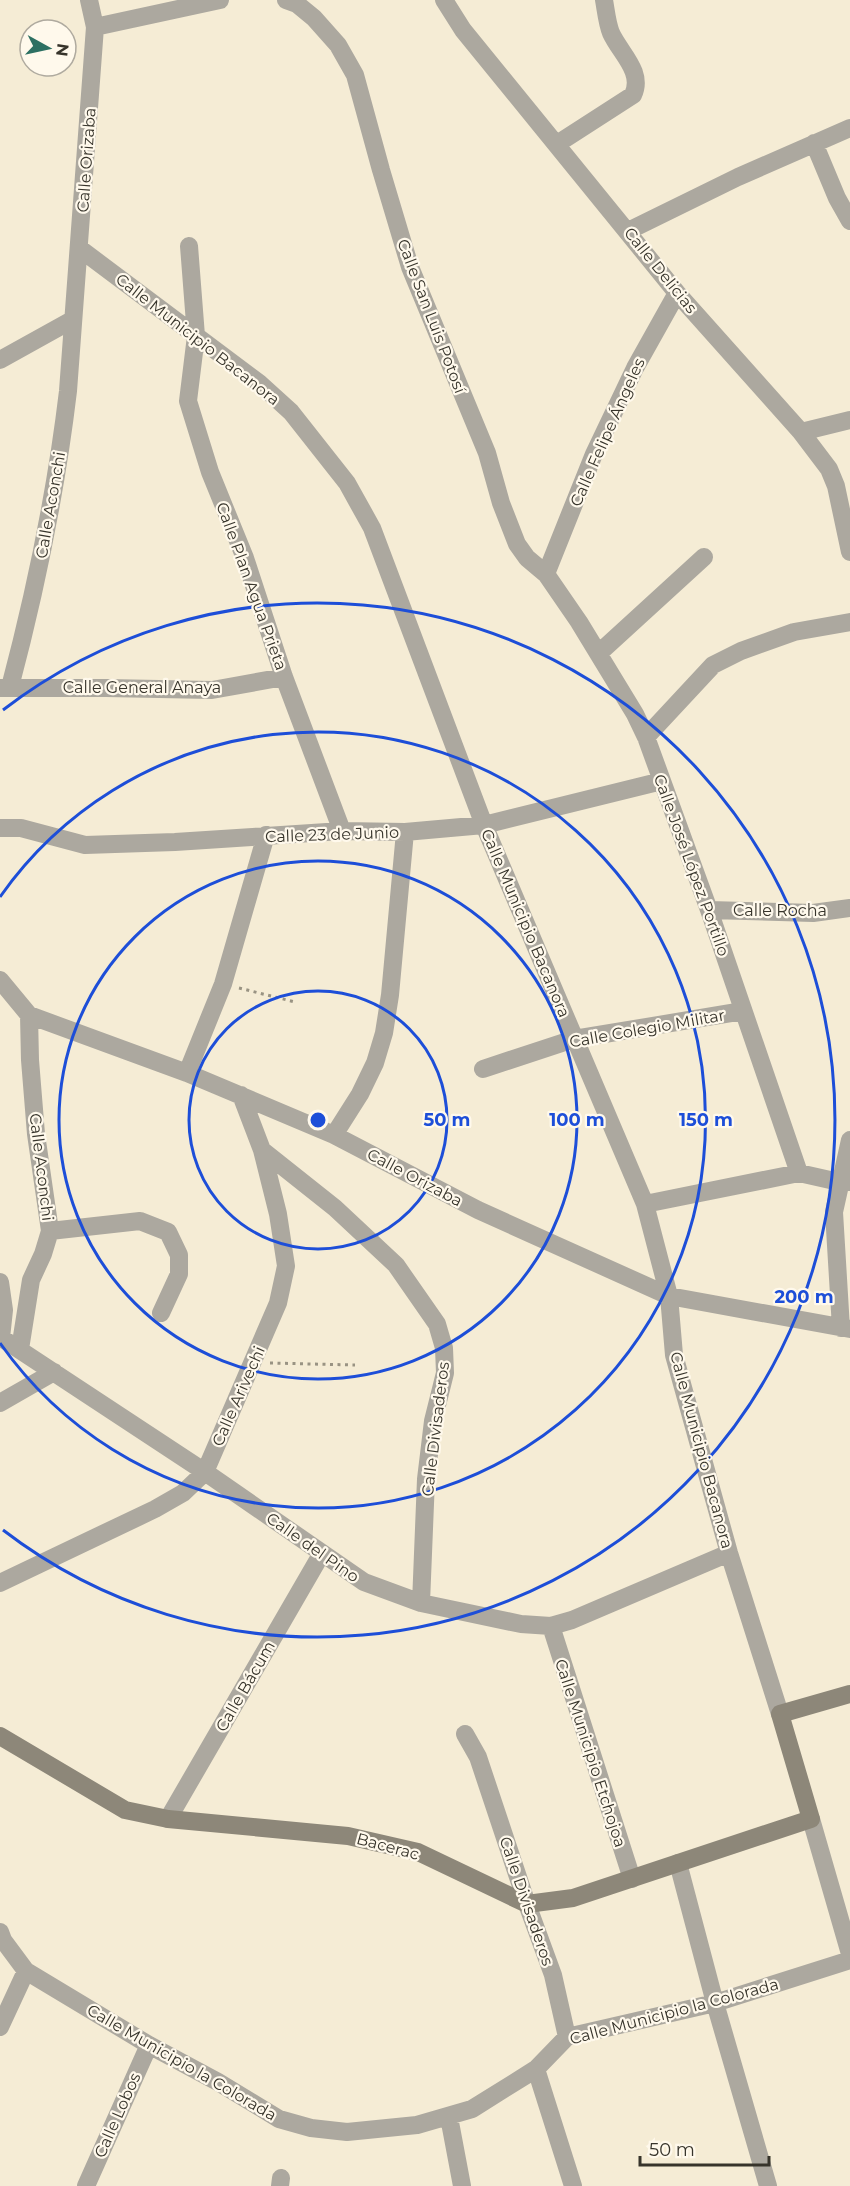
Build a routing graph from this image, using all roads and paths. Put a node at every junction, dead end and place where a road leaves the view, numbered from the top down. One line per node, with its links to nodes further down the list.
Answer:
1 (89, 0): 6 (street, Calle Orizaba)
2 (220, 0): 6 (street)
3 (286, 0): 22 (street, Calle San Luis Potosí)
4 (444, 0): 9 (street, Calle Delicias)
5 (604, 0): 9 (street)
6 (95, 27): 13 (street, Calle Orizaba)
7 (850, 128): 8 (street)
8 (814, 143): 10 (street); 11 (street)
9 (557, 144): 11 (street, Calle Delicias)
10 (850, 220)
11 (628, 231): 14 (street, Calle Delicias)
12 (189, 246): 16 (street, Calle Plan Agua Prieta)
13 (79, 248): 15 (street, Calle Orizaba); 16 (street, Calle Municipio Bacanora)
14 (677, 293): 19 (street, Calle Delicias); 22 (street, Calle Felipe Ángeles)
15 (72, 320): 17 (street); 26 (street, Calle Aconchi)
16 (196, 336): 25 (street, Calle Plan Agua Prieta); 29 (street, Calle Municipio Bacanora)
17 (0, 360)
18 (850, 420): 19 (street)
19 (801, 432): 20 (street, Calle Delicias)
20 (850, 552)
21 (704, 557): 24 (street)
22 (546, 574): 24 (street, Calle José López Portillo)
23 (850, 622): 27 (street)
24 (599, 653): 27 (street, Calle José López Portillo)
25 (284, 677): 26 (street, Calle General Anaya); 31 (street, Calle Plan Agua Prieta)
26 (5, 688)
27 (646, 737): 28 (street, Calle José López Portillo)
28 (662, 781): 29 (street, Calle 23 de Junio); 35 (street, Calle José López Portillo)
29 (484, 825): 32 (street, Calle 23 de Junio); 41 (street, Calle Municipio Bacanora)
30 (0, 828): 33 (street, Calle 23 de Junio)
31 (342, 831): 32 (street, Calle 23 de Junio); 33 (street, Calle 23 de Junio)
32 (405, 832): 45 (street)
33 (266, 835): 37 (street)
34 (850, 908): 35 (street, Calle Rocha)
35 (709, 910): 39 (street, Calle José López Portillo)
36 (0, 980): 40 (street)
37 (223, 984): 38 (path); 43 (street)
38 (296, 1002)
39 (743, 1011): 41 (street, Calle Colegio Militar); 48 (street, Calle José López Portillo)
40 (29, 1015): 43 (street, Calle Orizaba); 51 (street, Calle Aconchi)
41 (574, 1039): 42 (street, Calle Colegio Militar); 50 (street, Calle Municipio Bacanora)
42 (483, 1068)
43 (187, 1073): 44 (street, Calle Orizaba)
44 (241, 1095): 45 (street, Calle Orizaba); 47 (street, Calle Arivechi)
45 (334, 1135): 53 (street, Calle Orizaba)
46 (850, 1140): 49 (street)
47 (262, 1150): 58 (street, Calle Arivechi); 66 (street, Calle Divisaderos)
48 (799, 1173): 49 (street); 50 (street)
49 (845, 1182): 55 (street)
50 (645, 1204): 53 (street, Calle Municipio Bacanora)
51 (50, 1231): 54 (street); 57 (street, Calle Aconchi)
52 (0, 1282): 56 (street)
53 (669, 1296): 55 (street, Calle Orizaba); 64 (street, Calle Municipio Bacanora)
54 (161, 1313)
55 (846, 1328)
56 (0, 1338): 57 (street, Calle del Pino)
57 (20, 1349): 60 (street, Calle del Pino)
58 (254, 1363): 59 (path); 62 (street, Calle Arivechi)
59 (355, 1365)
60 (54, 1372): 61 (street); 62 (street, Calle del Pino)
61 (0, 1403)
62 (205, 1472): 63 (street, Calle del Pino); 65 (street, Calle Arivechi)
63 (322, 1553): 66 (street, Calle del Pino); 72 (street, Calle Bácum)
64 (729, 1553): 67 (street, Calle del Pino); 69 (street, Calle Municipio Bacanora)
65 (0, 1583)
66 (422, 1604): 67 (street, Calle del Pino)
67 (551, 1626): 75 (street, Calle Municipio Etchojoa)
68 (850, 1695): 69 (street)
69 (780, 1714): 73 (street)
70 (465, 1734): 76 (street, Calle Divisaderos)
71 (0, 1736): 72 (street, Bacerac)
72 (168, 1819): 76 (street, Bacerac)
73 (811, 1819): 74 (street); 78 (street)
74 (678, 1863): 75 (street); 81 (street)
75 (632, 1880): 76 (street)
76 (527, 1904): 83 (street, Calle Divisaderos)
77 (1, 1937): 80 (street, Calle Municipio la Colorada)
78 (850, 1954)
79 (850, 1960): 81 (street, Calle Municipio la Colorada)
80 (26, 1971): 82 (street); 84 (street, Calle Municipio la Colorada)
81 (715, 2003): 83 (street, Calle Municipio la Colorada); 90 (street)
82 (0, 2026)
83 (567, 2037): 85 (street, Calle Municipio la Colorada)
84 (149, 2045): 86 (street, Calle Municipio la Colorada); 87 (street, Calle Lobos)
85 (536, 2069): 86 (street, Calle Municipio la Colorada); 89 (street)
86 (449, 2117): 88 (street)
87 (86, 2186)
88 (462, 2186)
89 (573, 2186)
90 (768, 2186)

